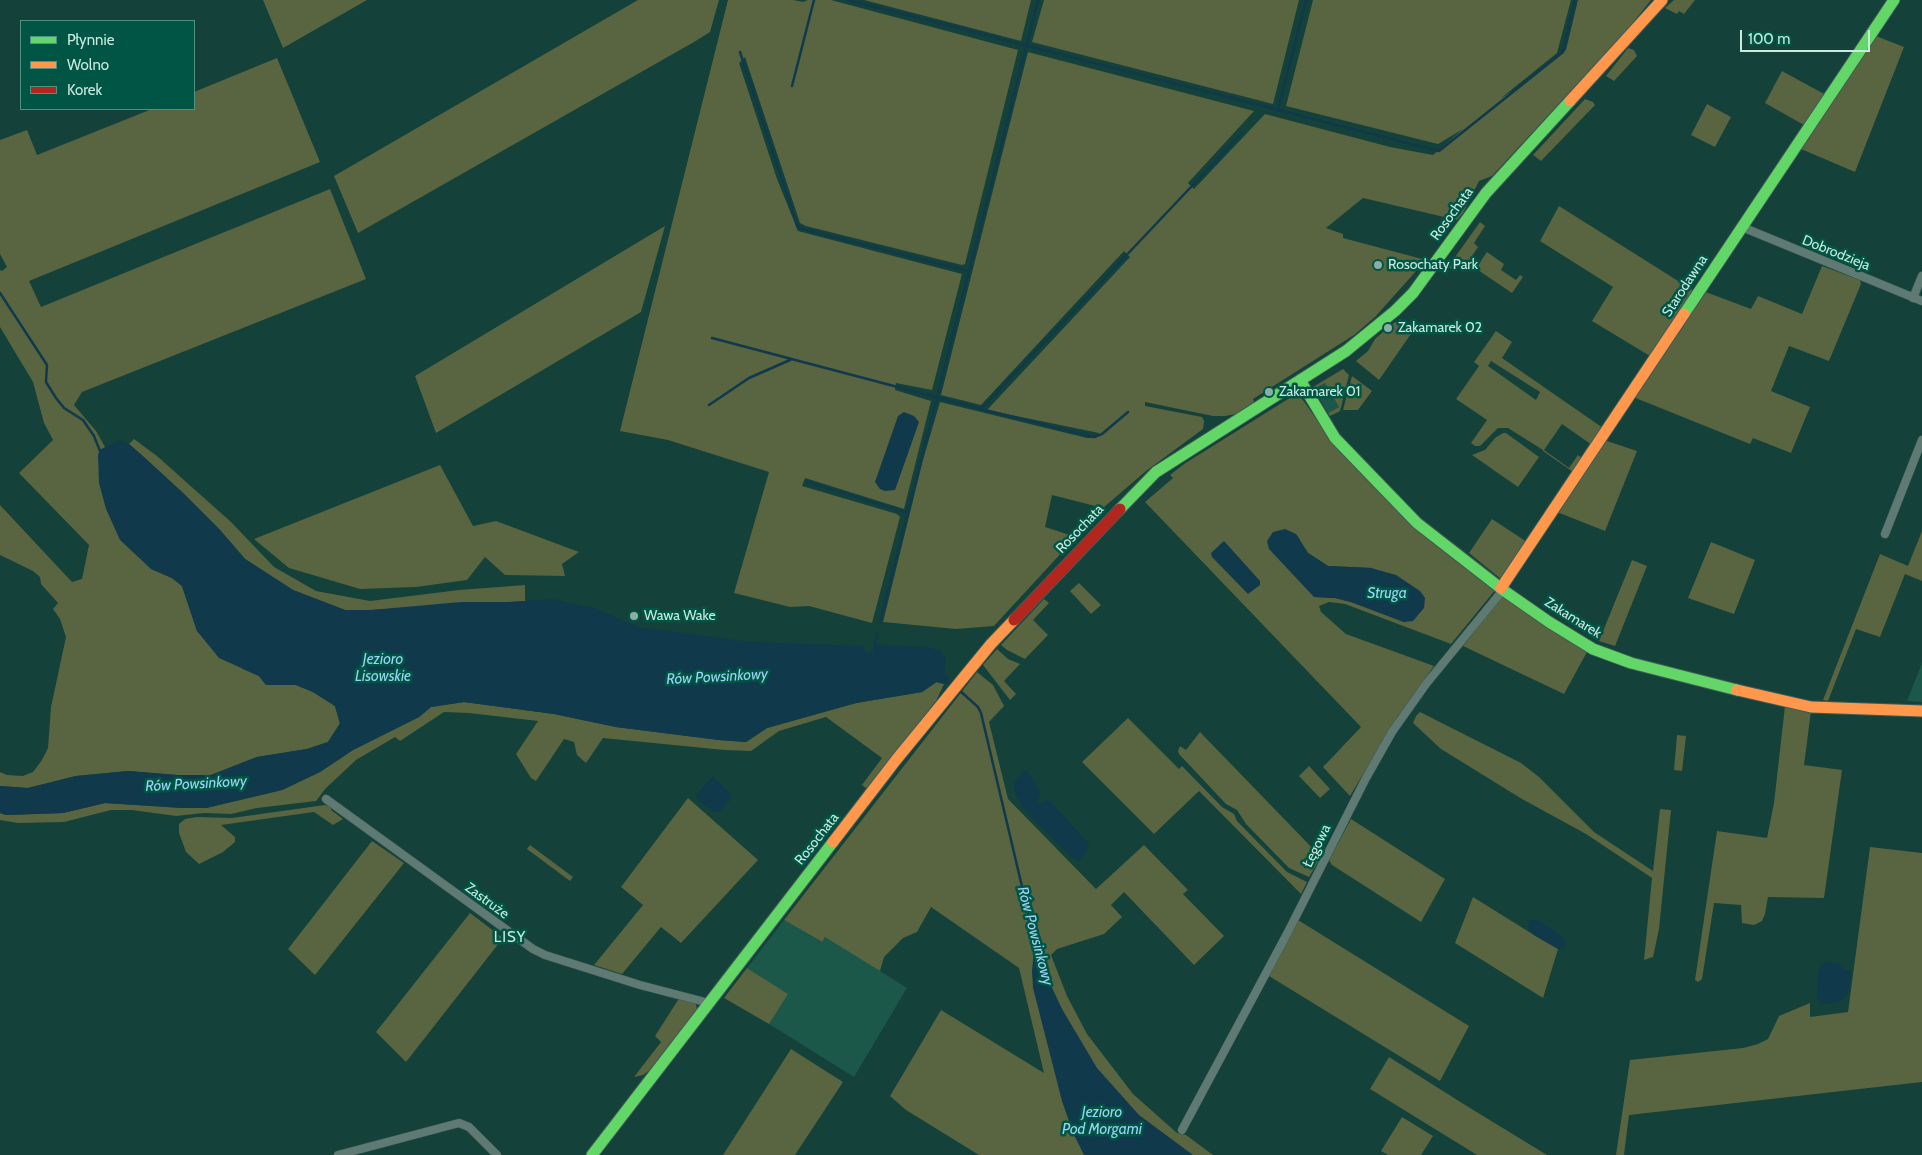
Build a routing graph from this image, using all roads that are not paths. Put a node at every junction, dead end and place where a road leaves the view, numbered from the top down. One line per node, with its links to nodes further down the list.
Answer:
1 (1662, 0): 7 (street, Rosochata)
2 (1894, 0): 3 (street, Starodawna)
3 (1742, 227): 5 (street, Dobrodzieja); 10 (street, Starodawna)
4 (1922, 276): 5 (street)
5 (1913, 298): 6 (street, Dobrodzieja)
6 (1922, 301)
7 (1300, 380): 10 (street, Zakamarek); 13 (street, Rosochata)
8 (1922, 440): 9 (street)
9 (1884, 534)
10 (1502, 589): 11 (street, Zakamarek); 14 (street, Łęgowa)
11 (1922, 711)
12 (326, 800): 13 (street, Zastruże)
13 (709, 1003): 17 (street, Rosochata)
14 (1182, 1130)
15 (338, 1155): 16 (street)
16 (497, 1155)
17 (592, 1155)

